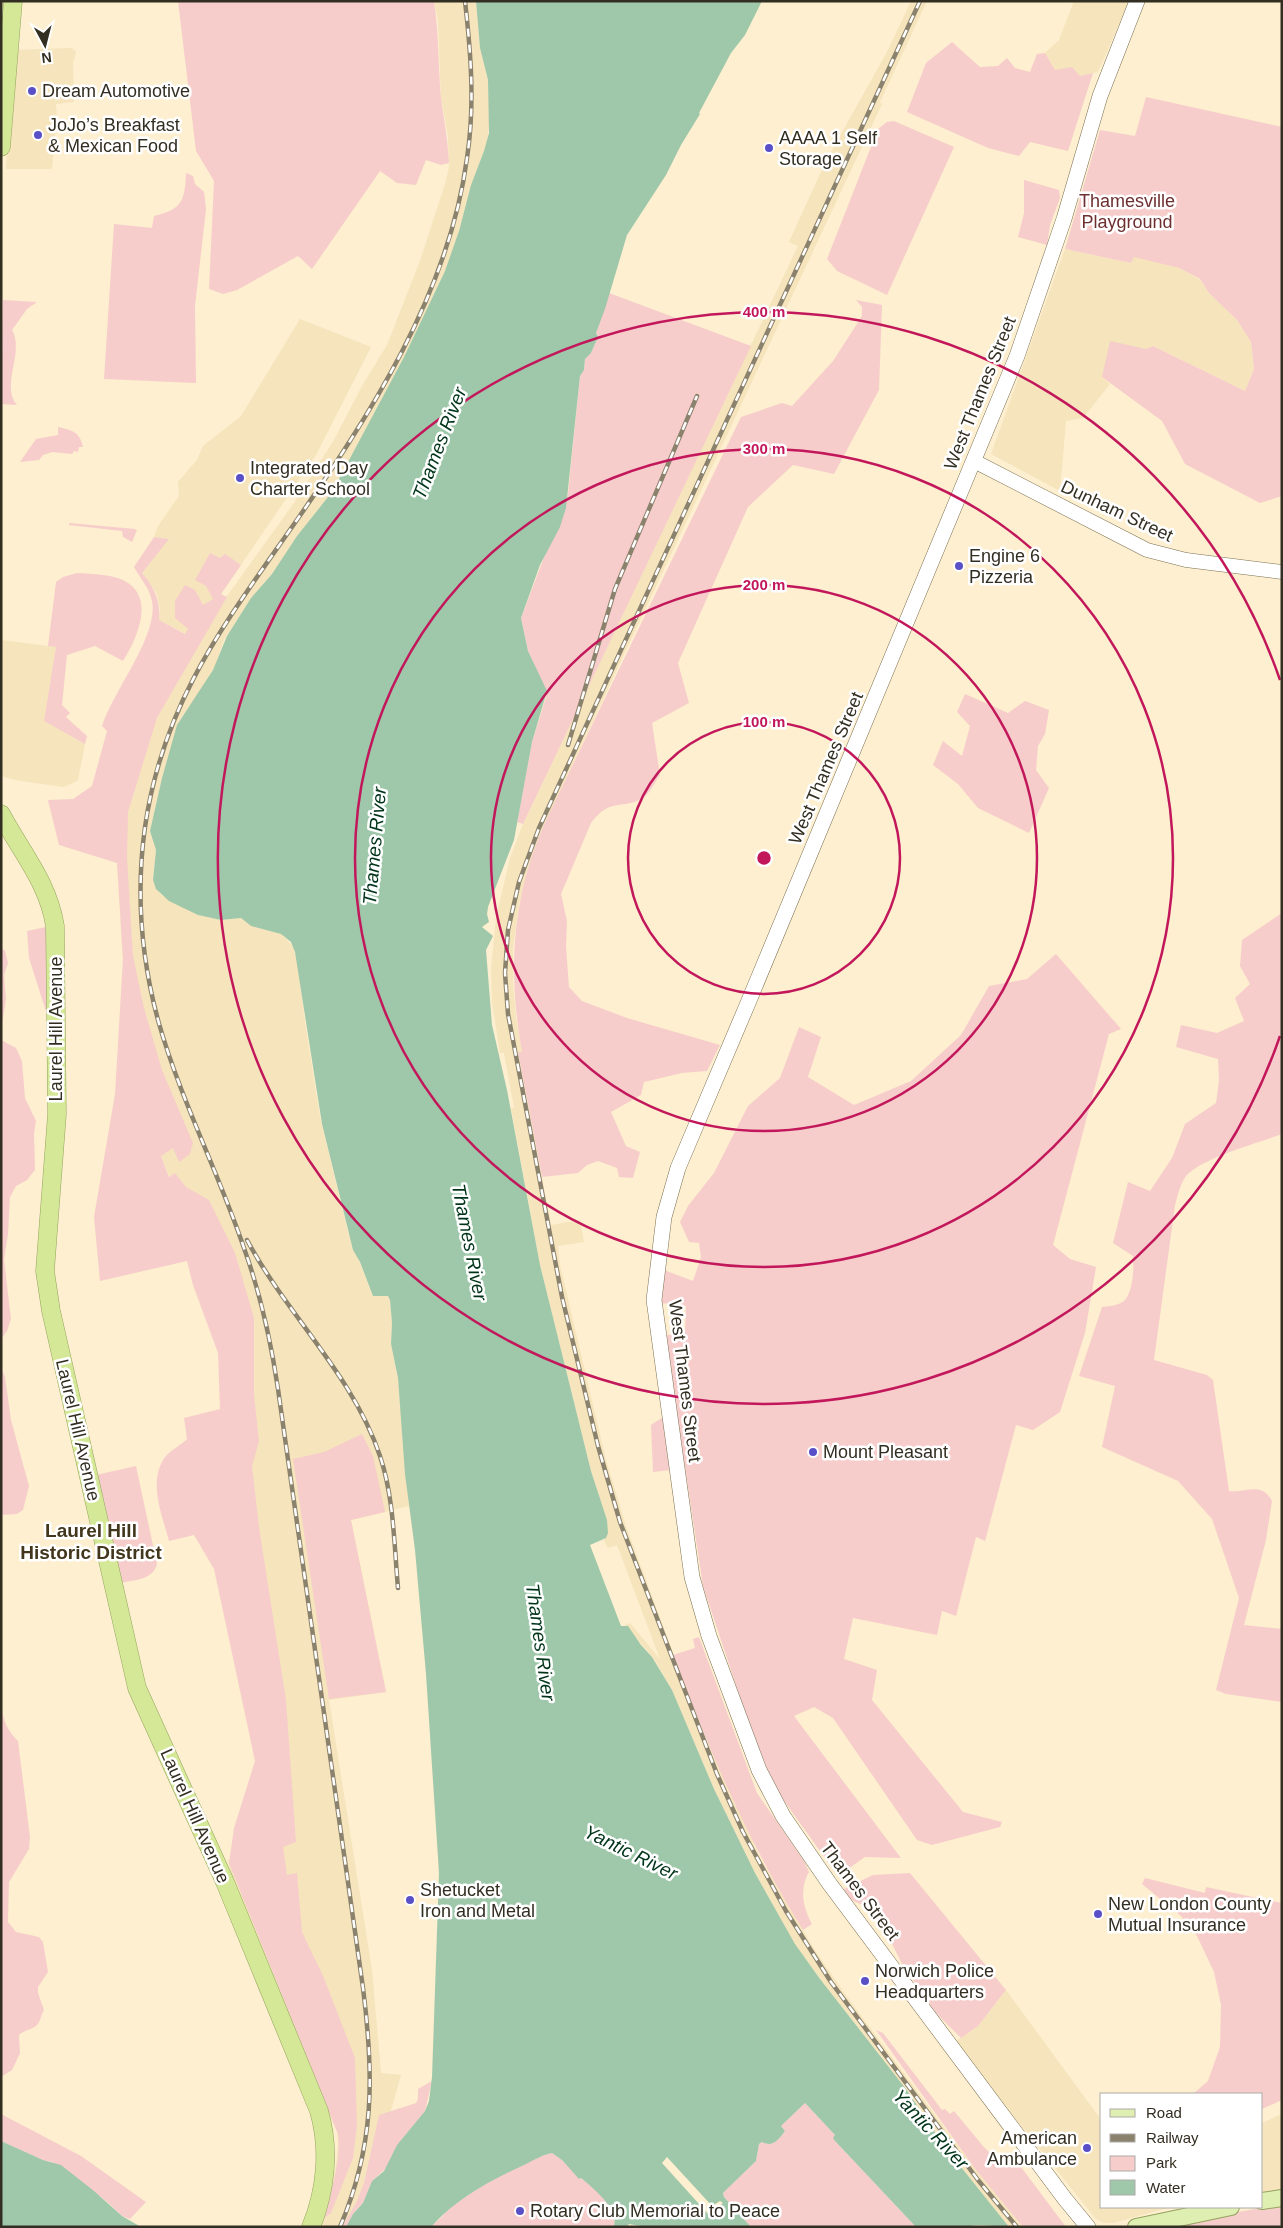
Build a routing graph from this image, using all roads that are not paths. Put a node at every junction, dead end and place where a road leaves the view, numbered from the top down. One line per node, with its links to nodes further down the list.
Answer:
1 (13, 1): 3 (highway)
2 (1137, 1): 4 (main road, West Thames Street)
3 (1, 147)
4 (974, 461): 5 (street, Dunham Street); 7 (main road, West Thames Street)
5 (1282, 572)
6 (1, 814): 11 (highway, Laurel Hill Avenue)
7 (690, 1565): 12 (main road, Thames Street)
8 (1282, 2198): 9 (main road)
9 (1263, 2201)
10 (1226, 2208): 13 (main road)
11 (311, 2227)
12 (1088, 2227)
13 (1136, 2227)

